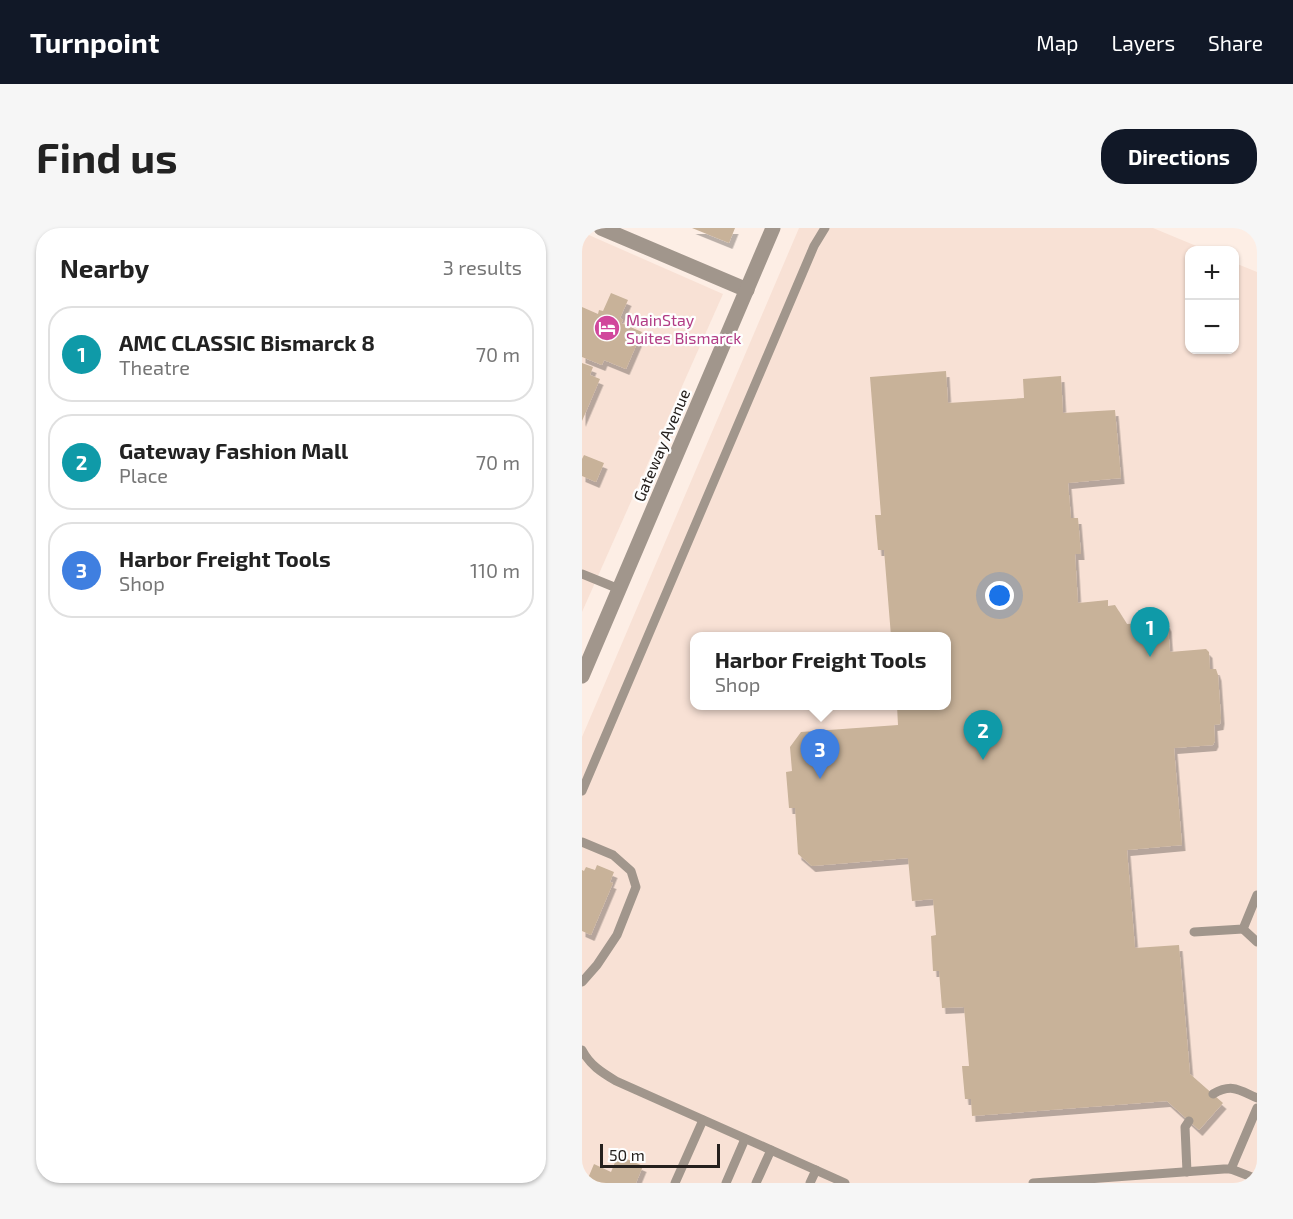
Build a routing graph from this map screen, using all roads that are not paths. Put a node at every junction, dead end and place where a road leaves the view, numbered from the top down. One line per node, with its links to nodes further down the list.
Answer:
1 (601, 228): 4 (street)
2 (773, 228): 4 (street, Gateway Avenue)
3 (825, 228): 8 (lane)
4 (747, 290): 6 (street, Gateway Avenue)
5 (582, 574): 6 (lane)
6 (619, 590): 7 (street, Gateway Avenue)
7 (582, 676)
8 (582, 791)
9 (582, 842): 14 (lane)
10 (1257, 895): 11 (lane)
11 (1243, 929): 12 (lane); 13 (lane)
12 (1194, 932)
13 (1257, 942)
14 (582, 981)
15 (582, 1050): 19 (lane)
16 (1213, 1094): 17 (lane)
17 (1257, 1098)
18 (1257, 1108): 23 (lane)
19 (703, 1120): 21 (lane); 27 (lane)
20 (1189, 1121): 25 (lane)
21 (745, 1139): 22 (lane); 28 (lane)
22 (771, 1150): 24 (lane); 29 (lane)
23 (1231, 1169): 25 (lane); 26 (lane)
24 (816, 1170): 30 (lane); 31 (lane)
25 (1186, 1172): 32 (lane)
26 (1257, 1179)
27 (675, 1183)
28 (726, 1183)
29 (756, 1183)
30 (810, 1183)
31 (845, 1183)
32 (1033, 1183)

